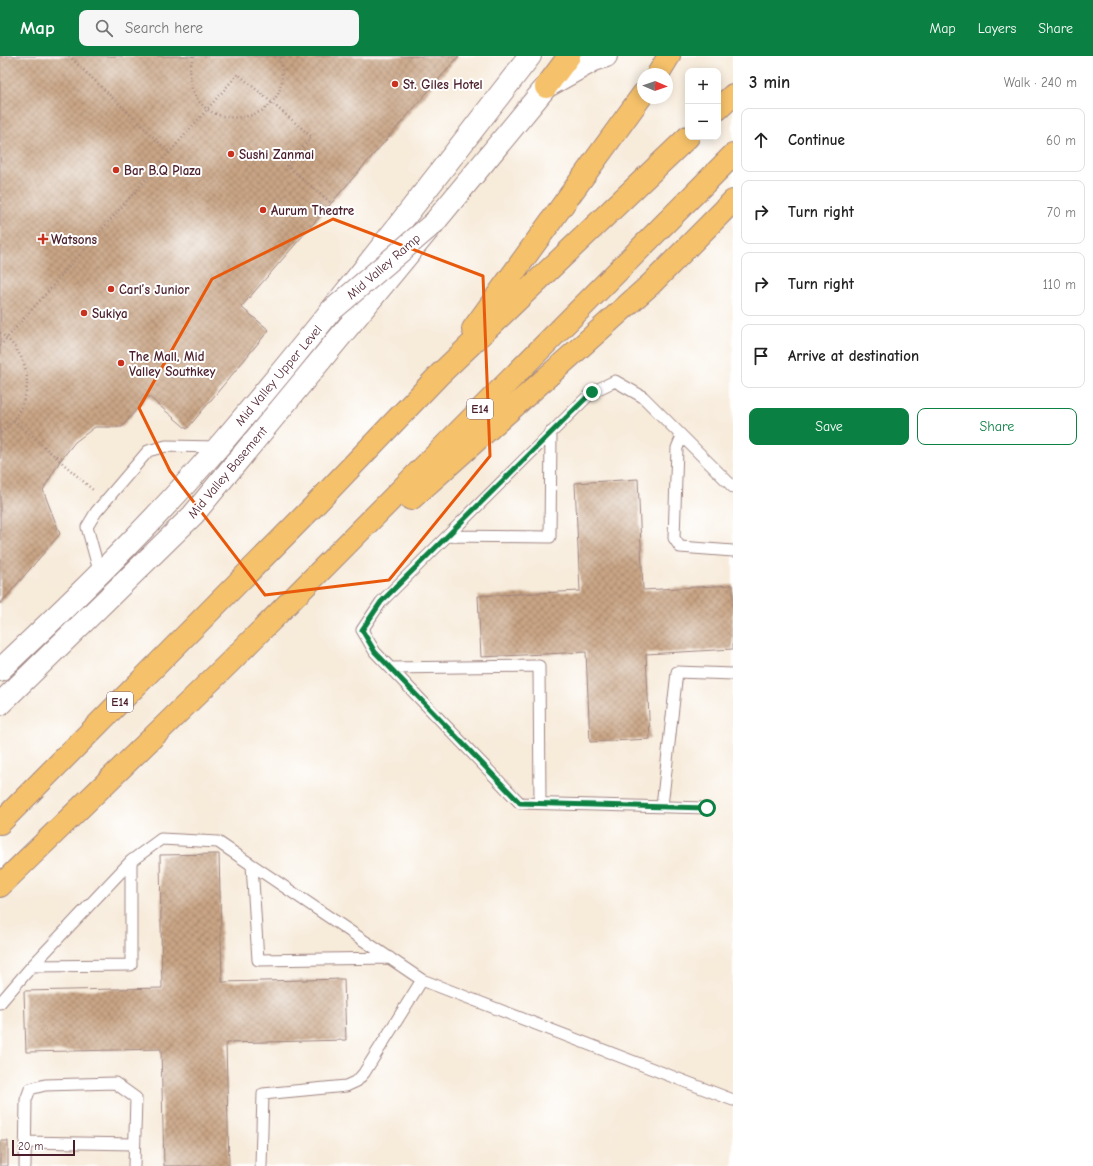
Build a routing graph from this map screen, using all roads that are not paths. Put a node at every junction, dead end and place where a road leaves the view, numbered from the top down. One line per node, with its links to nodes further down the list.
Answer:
1 (530, 56): 14 (street, Mid Valley Upper Level, bridge)
2 (569, 56): 6 (highway)
3 (606, 56): 6 (street)
4 (669, 56): 5 (highway)
5 (662, 68)
6 (546, 87): 13 (street)
7 (733, 94): 9 (highway)
8 (637, 102): 15 (highway)
9 (721, 106)
10 (685, 140): 15 (highway, E14)
11 (733, 155): 23 (highway, E14)
12 (733, 201): 23 (highway)
13 (435, 222): 14 (street, Mid Valley Ramp, bridge); 27 (street, Mid Valley Basement)
14 (331, 311): 18 (street, Mid Valley Upper Level)
15 (440, 374): 31 (highway, E14)
16 (551, 432): 17 (lane); 20 (lane); 20 (lane)
17 (682, 436): 19 (lane); 21 (lane)
18 (219, 447): 22 (street, Mid Valley Upper Level); 22 (lane)
19 (733, 487)
20 (448, 536): 24 (lane)
21 (733, 550)
22 (100, 574): 25 (street, Mid Valley Upper Level)
23 (228, 664): 34 (highway, E14)
24 (391, 668): 28 (lane); 28 (lane)
25 (0, 670)
26 (733, 674): 29 (lane)
27 (0, 704)
28 (540, 803): 29 (lane)
29 (662, 806): 30 (lane)
30 (707, 808)
31 (0, 823)
32 (131, 861): 33 (lane); 36 (lane); 36 (lane)
33 (252, 865): 35 (lane); 35 (lane)
34 (0, 886)
35 (390, 958): 37 (lane)
36 (32, 966): 38 (lane)
37 (422, 980): 39 (lane); 44 (lane)
38 (0, 1003)
39 (733, 1100)
40 (26, 1142): 41 (lane); 41 (lane); 42 (lane)
41 (134, 1144): 43 (lane)
42 (25, 1166)
43 (134, 1166)
44 (261, 1166)

